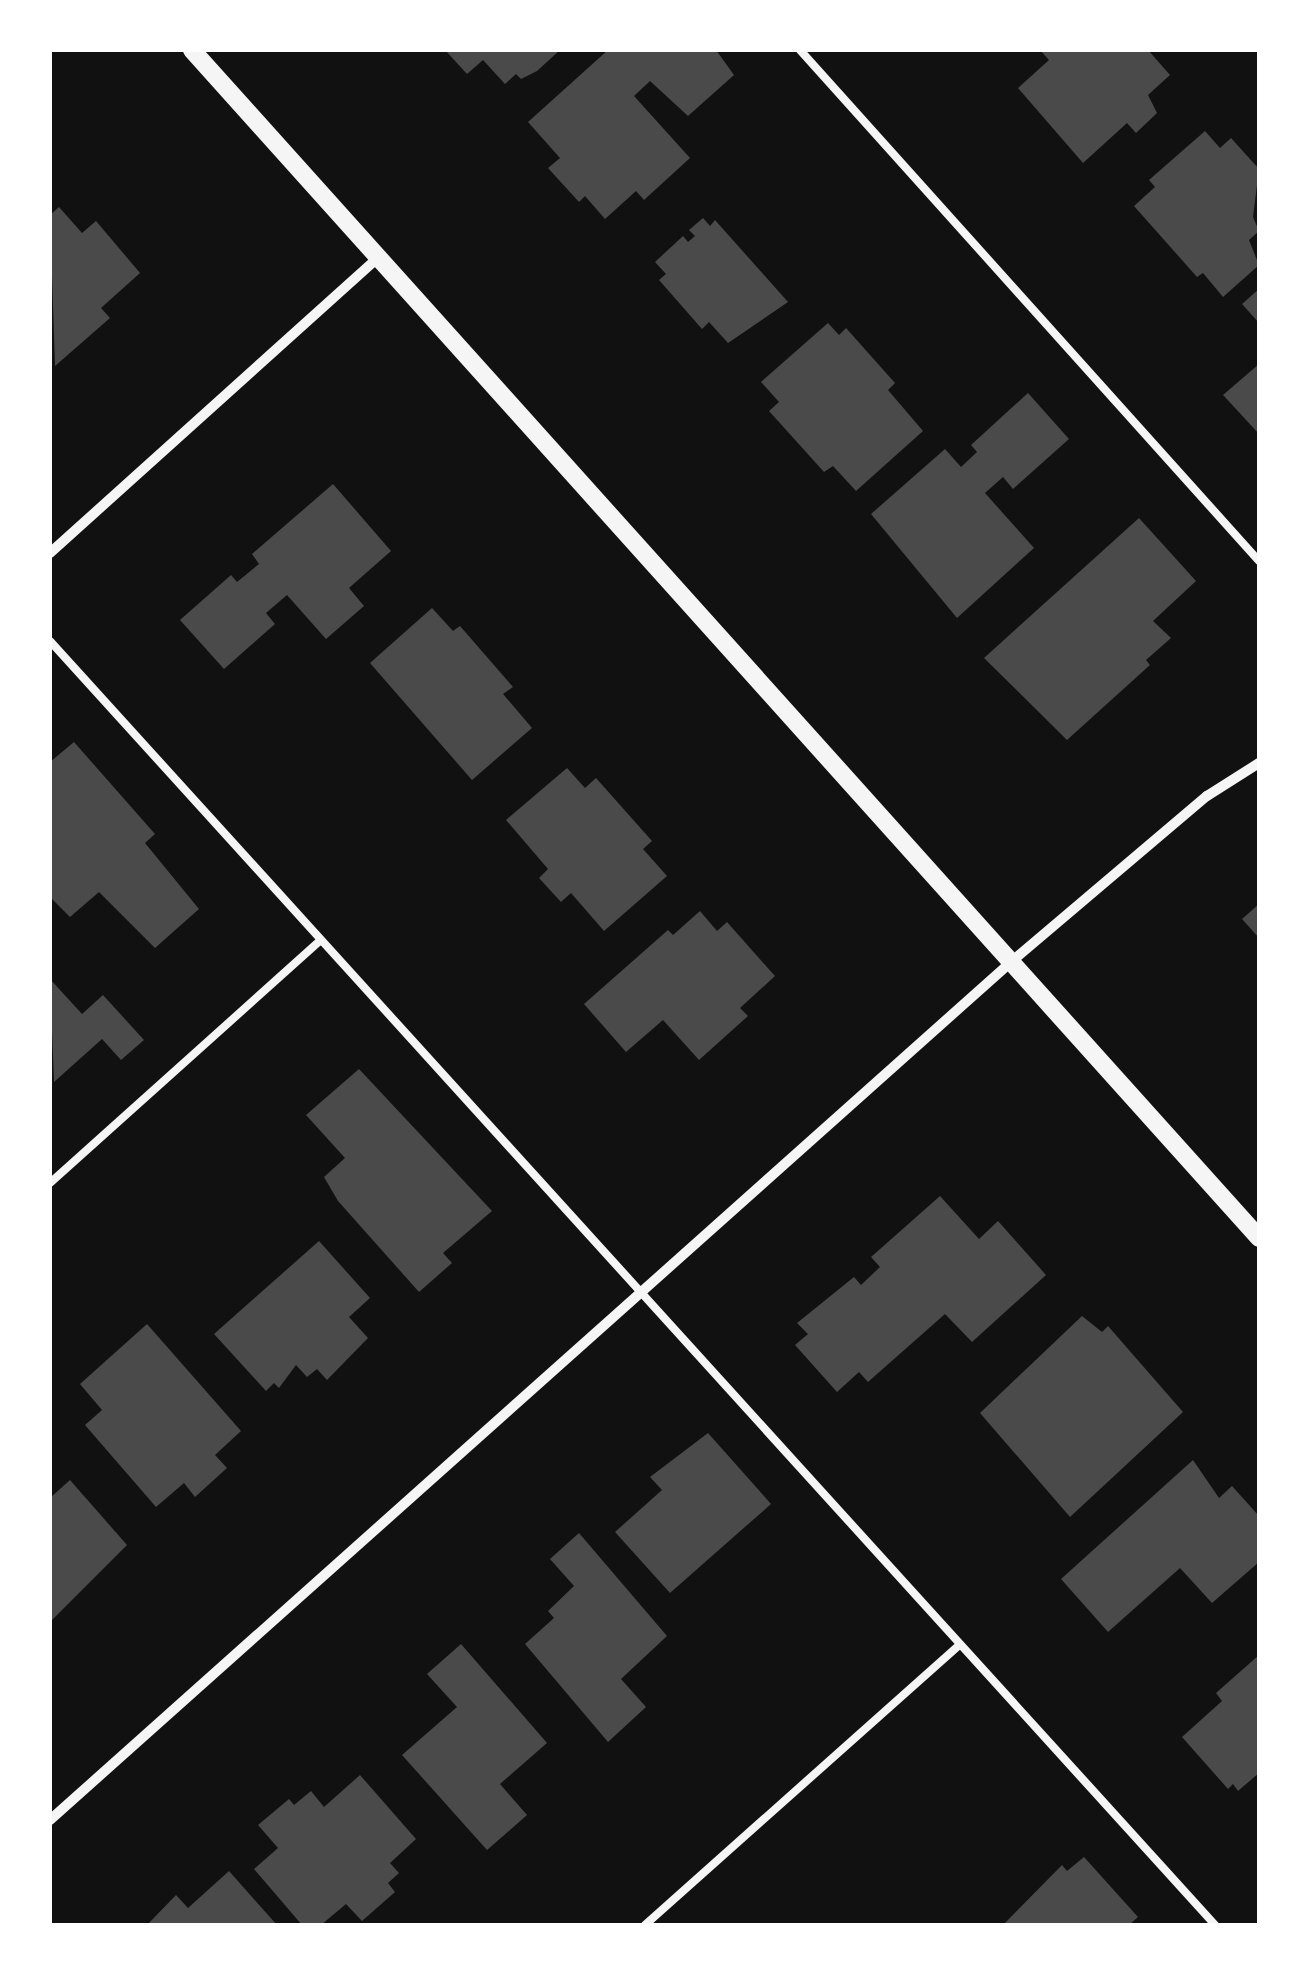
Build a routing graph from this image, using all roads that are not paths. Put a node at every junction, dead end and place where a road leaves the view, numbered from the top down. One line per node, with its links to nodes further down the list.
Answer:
1 (192, 50): 3 (street)
2 (800, 50): 5 (lane)
3 (380, 257): 4 (street); 9 (street)
4 (50, 552)
5 (1259, 561)
6 (50, 641): 8 (lane)
7 (1259, 764): 9 (street)
8 (320, 941): 10 (lane); 12 (lane)
9 (1011, 962): 11 (street); 12 (street)
10 (50, 1184)
11 (1259, 1238)
12 (636, 1292): 13 (lane); 14 (street)
13 (960, 1646): 15 (lane); 16 (lane)
14 (50, 1820)
15 (645, 1925)
16 (1216, 1925)

